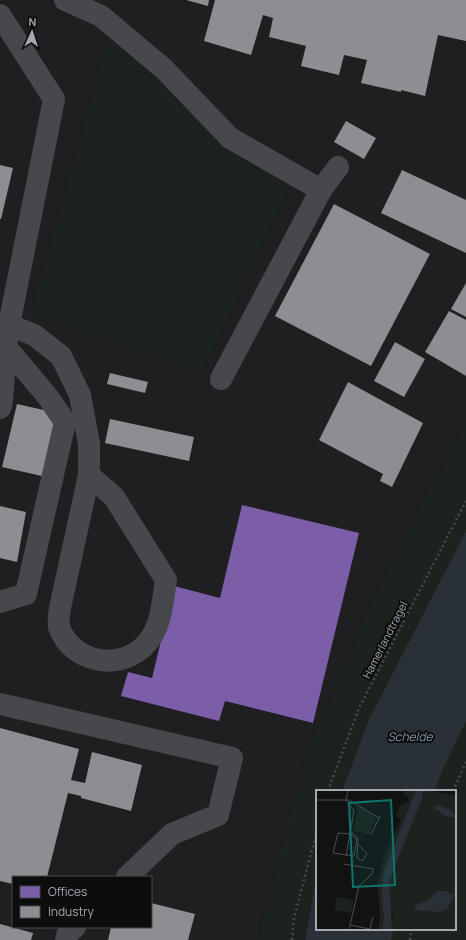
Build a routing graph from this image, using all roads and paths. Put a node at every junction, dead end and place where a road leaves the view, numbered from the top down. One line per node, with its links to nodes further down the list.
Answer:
1 (65, 0): 4 (street)
2 (0, 15): 5 (street)
3 (338, 167): 4 (street)
4 (321, 190): 7 (street)
5 (10, 325): 6 (street); 9 (street)
6 (3, 349): 8 (street); 11 (street)
7 (221, 379)
8 (0, 408)
9 (89, 475): 9 (street)
10 (466, 501): 14 (path, Hamerlandtragel)
11 (0, 602)
12 (0, 704): 17 (street)
13 (466, 762): 15 (path)
14 (328, 790)
15 (453, 790)
16 (316, 836): 21 (path)
17 (128, 876)
18 (74, 928): 20 (street)
19 (411, 930): 22 (path)
20 (66, 940)
21 (292, 940)
22 (410, 940)

